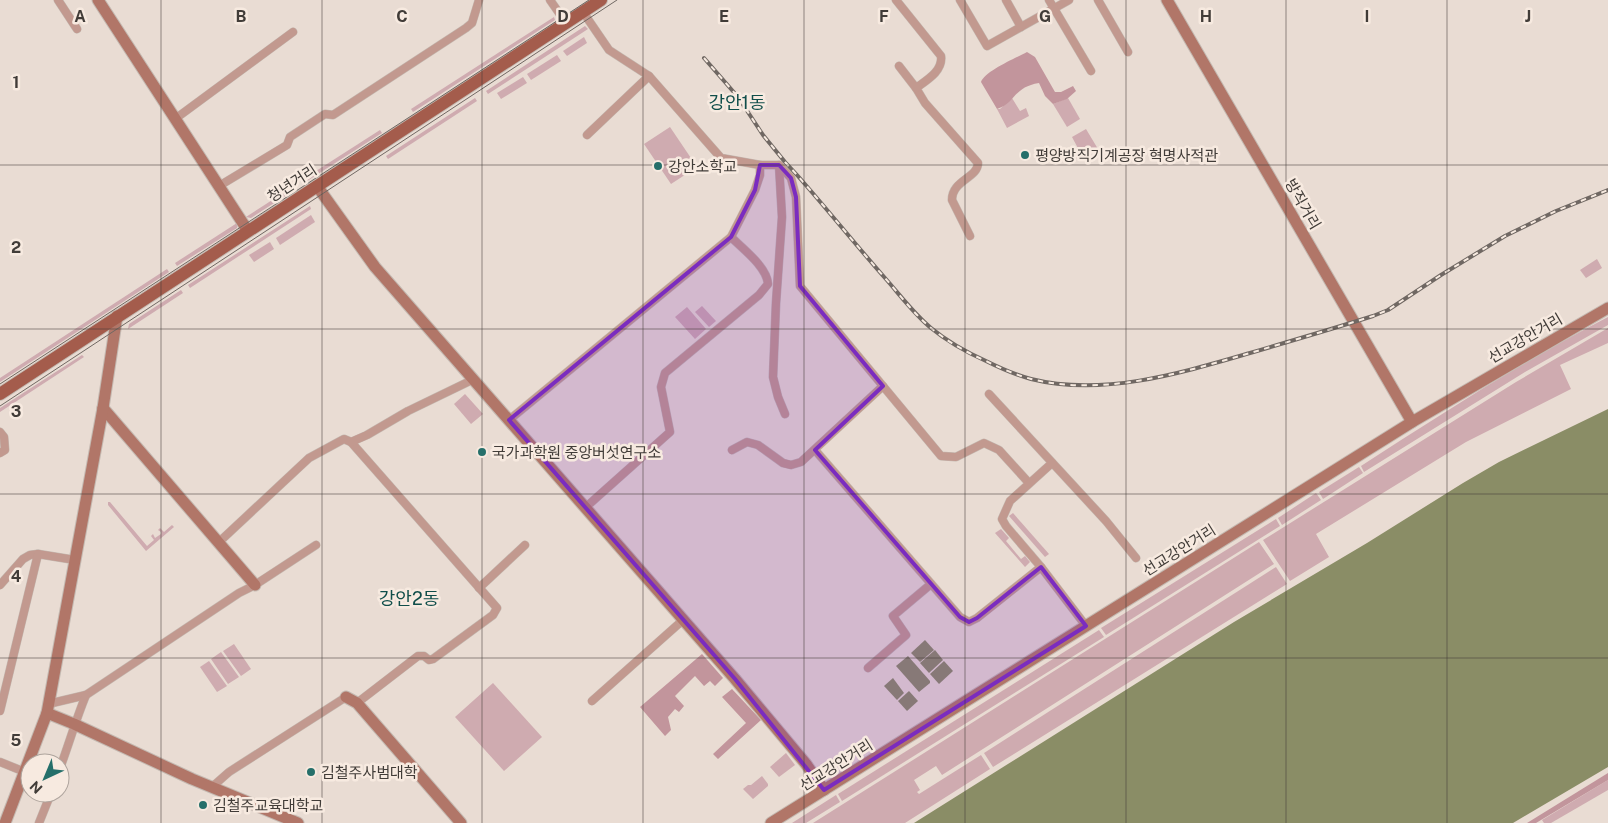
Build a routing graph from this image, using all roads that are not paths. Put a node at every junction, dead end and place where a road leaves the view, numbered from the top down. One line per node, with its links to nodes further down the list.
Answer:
1 (58, 0): 17 (street)
2 (98, 0): 24 (street)
3 (479, 0): 28 (street)
4 (550, 0): 15 (street)
5 (601, 0): 14 (main road, 청년거리)
6 (896, 0): 23 (street)
7 (960, 0): 16 (street)
8 (1006, 0): 16 (street)
9 (1049, 0): 13 (street)
10 (1069, 0): 13 (street)
11 (1098, 0): 19 (street)
12 (1167, 0): 42 (street, 방직거리)
13 (1054, 9): 16 (street); 21 (street)
14 (583, 12): 15 (main road, 청년거리); 22 (street)
15 (566, 23): 29 (main road, 청년거리)
16 (1021, 27)
17 (77, 29)
18 (292, 32): 24 (street)
19 (1128, 52)
20 (899, 66): 23 (street)
21 (1091, 71)
22 (649, 76): 25 (street); 26 (street)
23 (916, 88): 31 (street)
24 (175, 119): 28 (street)
25 (587, 135)
26 (760, 165): 27 (street); 32 (street)
27 (779, 165): 36 (street); 40 (street)
28 (219, 186): 30 (street)
29 (317, 186): 30 (main road, 청년거리); 35 (street)
30 (248, 231): 34 (main road, 청년거리)
31 (970, 236)
32 (731, 237): 41 (street); 50 (street)
33 (1608, 308): 42 (street, 선교강안거리)
34 (117, 316): 37 (main road, 청년거리); 39 (street)
35 (472, 380): 41 (street); 44 (street)
36 (883, 386): 46 (street); 49 (street)
37 (0, 394)
38 (989, 394): 48 (street)
39 (103, 408): 51 (street); 56 (street)
40 (785, 414)
41 (509, 420): 50 (street)
42 (1412, 422): 63 (street, 선교강안거리)
43 (0, 432): 47 (street)
44 (351, 442): 51 (street); 61 (street)
45 (732, 450): 46 (street)
46 (815, 450): 58 (street)
47 (0, 453)
48 (1052, 463): 49 (street); 55 (street)
49 (1029, 483): 57 (street)
50 (586, 507): 62 (street)
51 (218, 544): 60 (street)
52 (525, 544): 61 (street)
53 (316, 545): 60 (street)
54 (38, 554): 56 (street); 59 (street); 67 (street)
55 (1136, 558)
56 (75, 560): 70 (street)
57 (1041, 567): 58 (street); 63 (street)
58 (931, 584): 64 (street)
59 (0, 585)
60 (255, 585): 65 (street)
61 (480, 588): 69 (street)
62 (683, 620): 68 (street); 79 (street)
63 (1086, 626): 79 (street, 선교강안거리)
64 (868, 668)
65 (86, 695): 70 (street); 72 (street)
66 (346, 697): 69 (street); 78 (street)
67 (1, 699): 71 (street)
68 (592, 701)
69 (357, 703): 84 (street)
70 (48, 709): 72 (street); 73 (street)
71 (0, 711)
72 (74, 724): 74 (street); 78 (street)
73 (32, 753)
74 (66, 753)
75 (0, 762): 76 (street)
76 (20, 770)
77 (20, 785): 81 (street)
78 (212, 788): 83 (street)
79 (824, 790): 85 (street, 선교강안거리)
80 (46, 803): 82 (street)
81 (5, 823)
82 (39, 823)
83 (298, 823)
84 (461, 823)
85 (771, 823)

